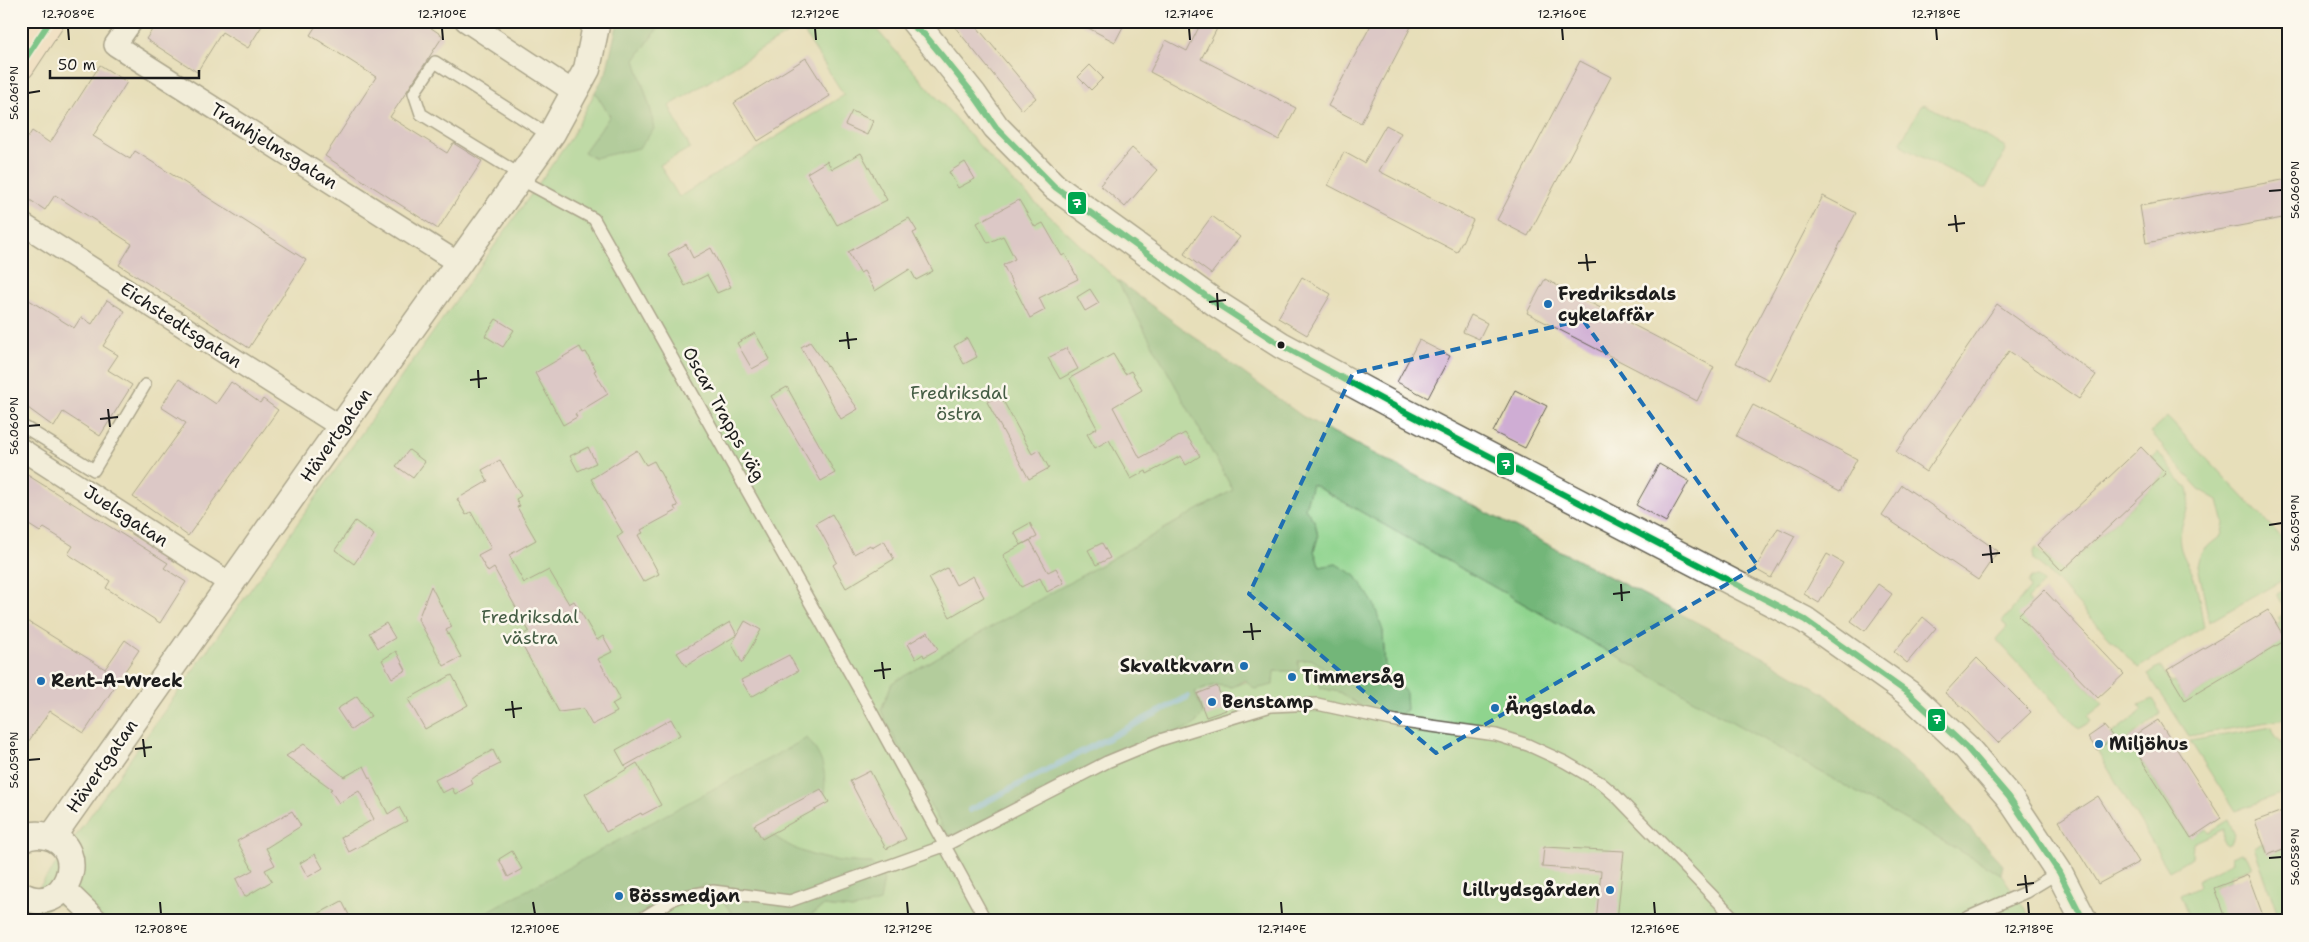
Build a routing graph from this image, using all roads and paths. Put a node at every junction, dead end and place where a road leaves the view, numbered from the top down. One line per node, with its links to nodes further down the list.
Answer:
1 (50, 21): 6 (main road)
2 (132, 21): 11 (street, Tranhjelmsgatan)
3 (597, 21): 7 (street, Hävertgatan)
4 (480, 25): 7 (street)
5 (915, 26): 20 (street)
6 (21, 66)
7 (574, 92): 8 (street, Hävertgatan)
8 (550, 136): 9 (street, Hävertgatan); 9 (lane, Oscar Trapps väg)
9 (521, 177): 11 (street, Hävertgatan); 19 (lane, Oscar Trapps väg)
10 (21, 223): 13 (street, Eichstedtsgatan)
11 (458, 263): 13 (street, Hävertgatan)
12 (145, 385): 14 (lane)
13 (341, 427): 16 (street, Hävertgatan)
14 (21, 434)
15 (21, 449): 16 (street, Juelsgatan)
16 (230, 584): 17 (street, Hävertgatan)
17 (52, 838): 18 (street); 21 (street)
18 (21, 840)
19 (944, 846): 24 (lane); 25 (lane, Oscar Trapps väg); 26 (lane)
20 (2059, 872): 27 (lane); 28 (street)
21 (64, 888): 22 (street); 23 (street)
22 (21, 896)
23 (98, 921)
24 (638, 921)
25 (986, 921)
26 (1737, 921)
27 (1960, 921)
28 (2084, 921)

